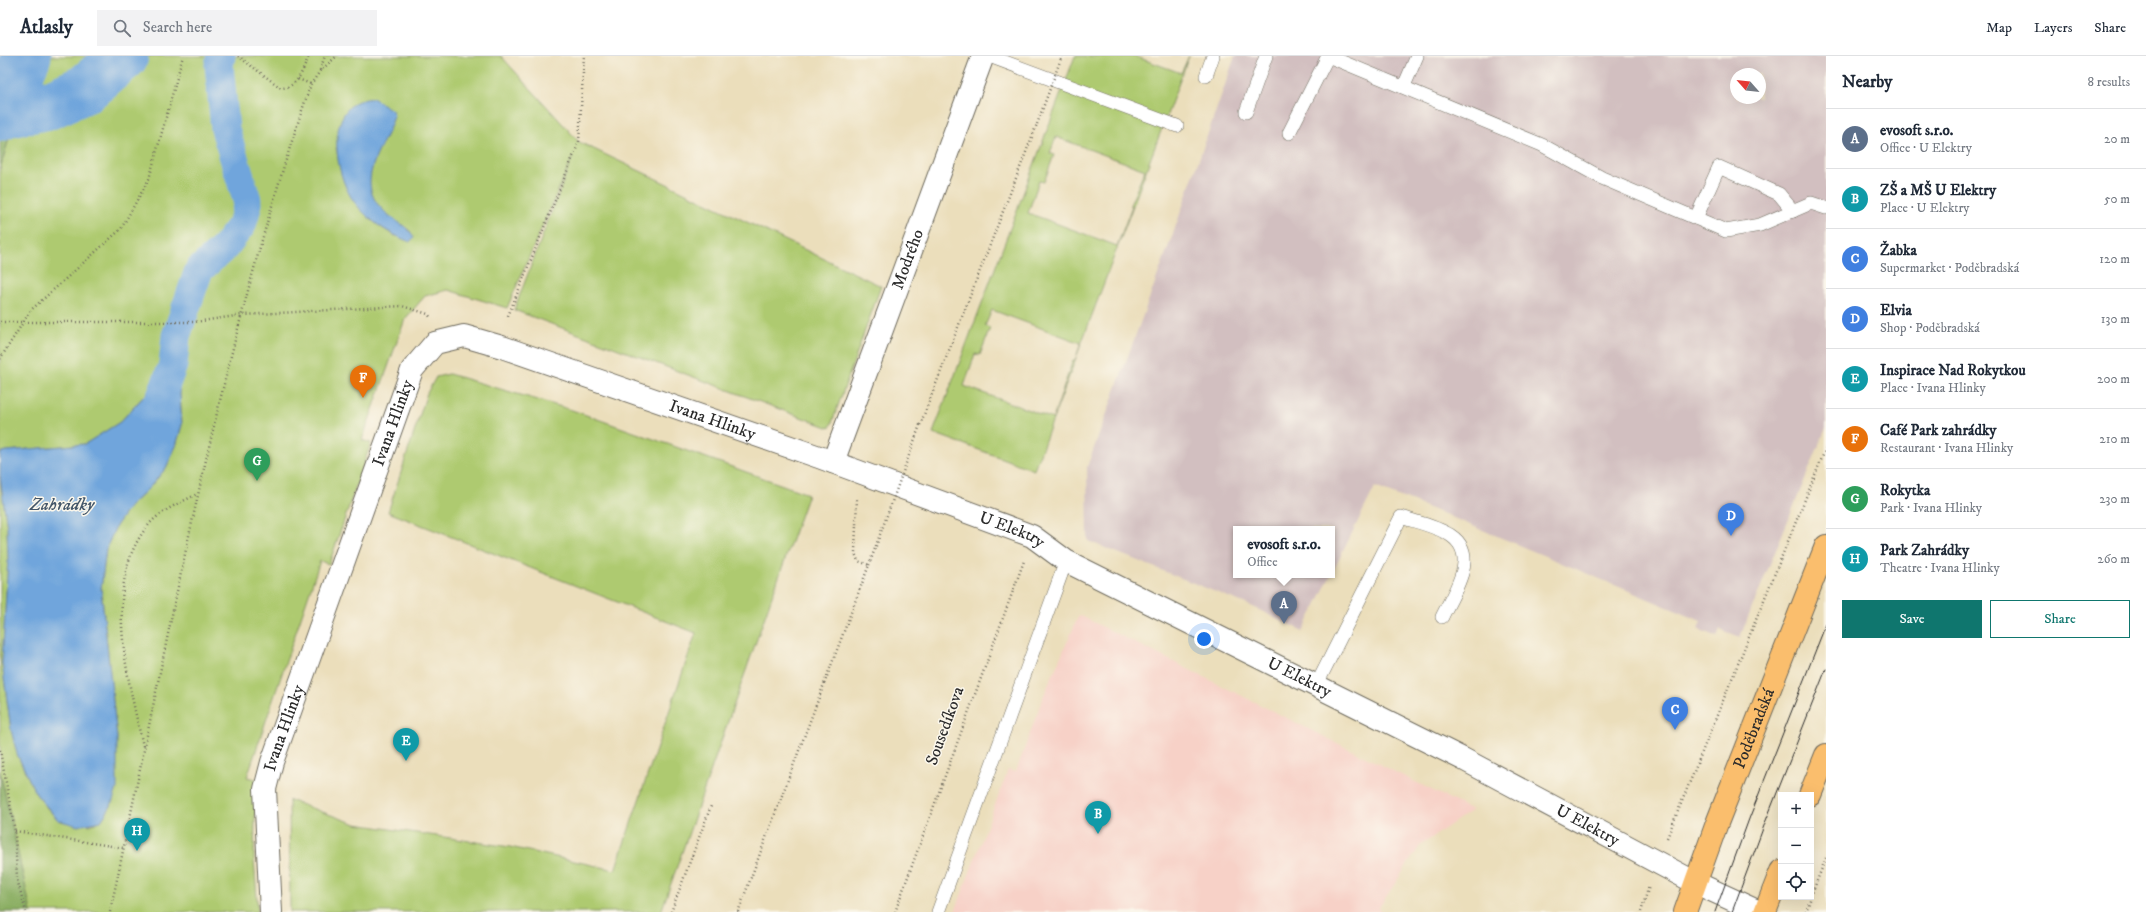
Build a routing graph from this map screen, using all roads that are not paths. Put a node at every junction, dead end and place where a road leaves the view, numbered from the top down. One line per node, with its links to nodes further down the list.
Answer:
1 (983, 56): 15 (street, Modrého)
2 (989, 56): 10 (lane)
3 (1214, 56): 7 (lane)
4 (1266, 56): 9 (lane)
5 (1328, 56): 8 (lane); 11 (lane)
6 (1417, 56): 8 (lane)
7 (1206, 76)
8 (1404, 86): 14 (lane)
9 (1246, 112)
10 (1177, 126)
11 (1289, 133)
12 (1826, 208): 13 (lane)
13 (1793, 211): 14 (lane); 14 (lane)
14 (1696, 218)
15 (833, 462): 17 (street, U Elektry); 24 (street, Ivana Hlinky)
16 (1826, 546): 23 (main road, Poděbradská)
17 (1066, 561): 19 (street, U Elektry); 25 (lane)
18 (1442, 616): 19 (lane)
19 (1316, 686): 23 (street, U Elektry)
20 (1826, 755): 21 (main road)
21 (1811, 792)
22 (1778, 879): 28 (main road)
23 (1696, 883): 26 (main road, Poděbradská); 27 (street, U Elektry)
24 (271, 912)
25 (938, 912)
26 (1685, 912)
27 (1758, 912)
28 (1766, 912)

